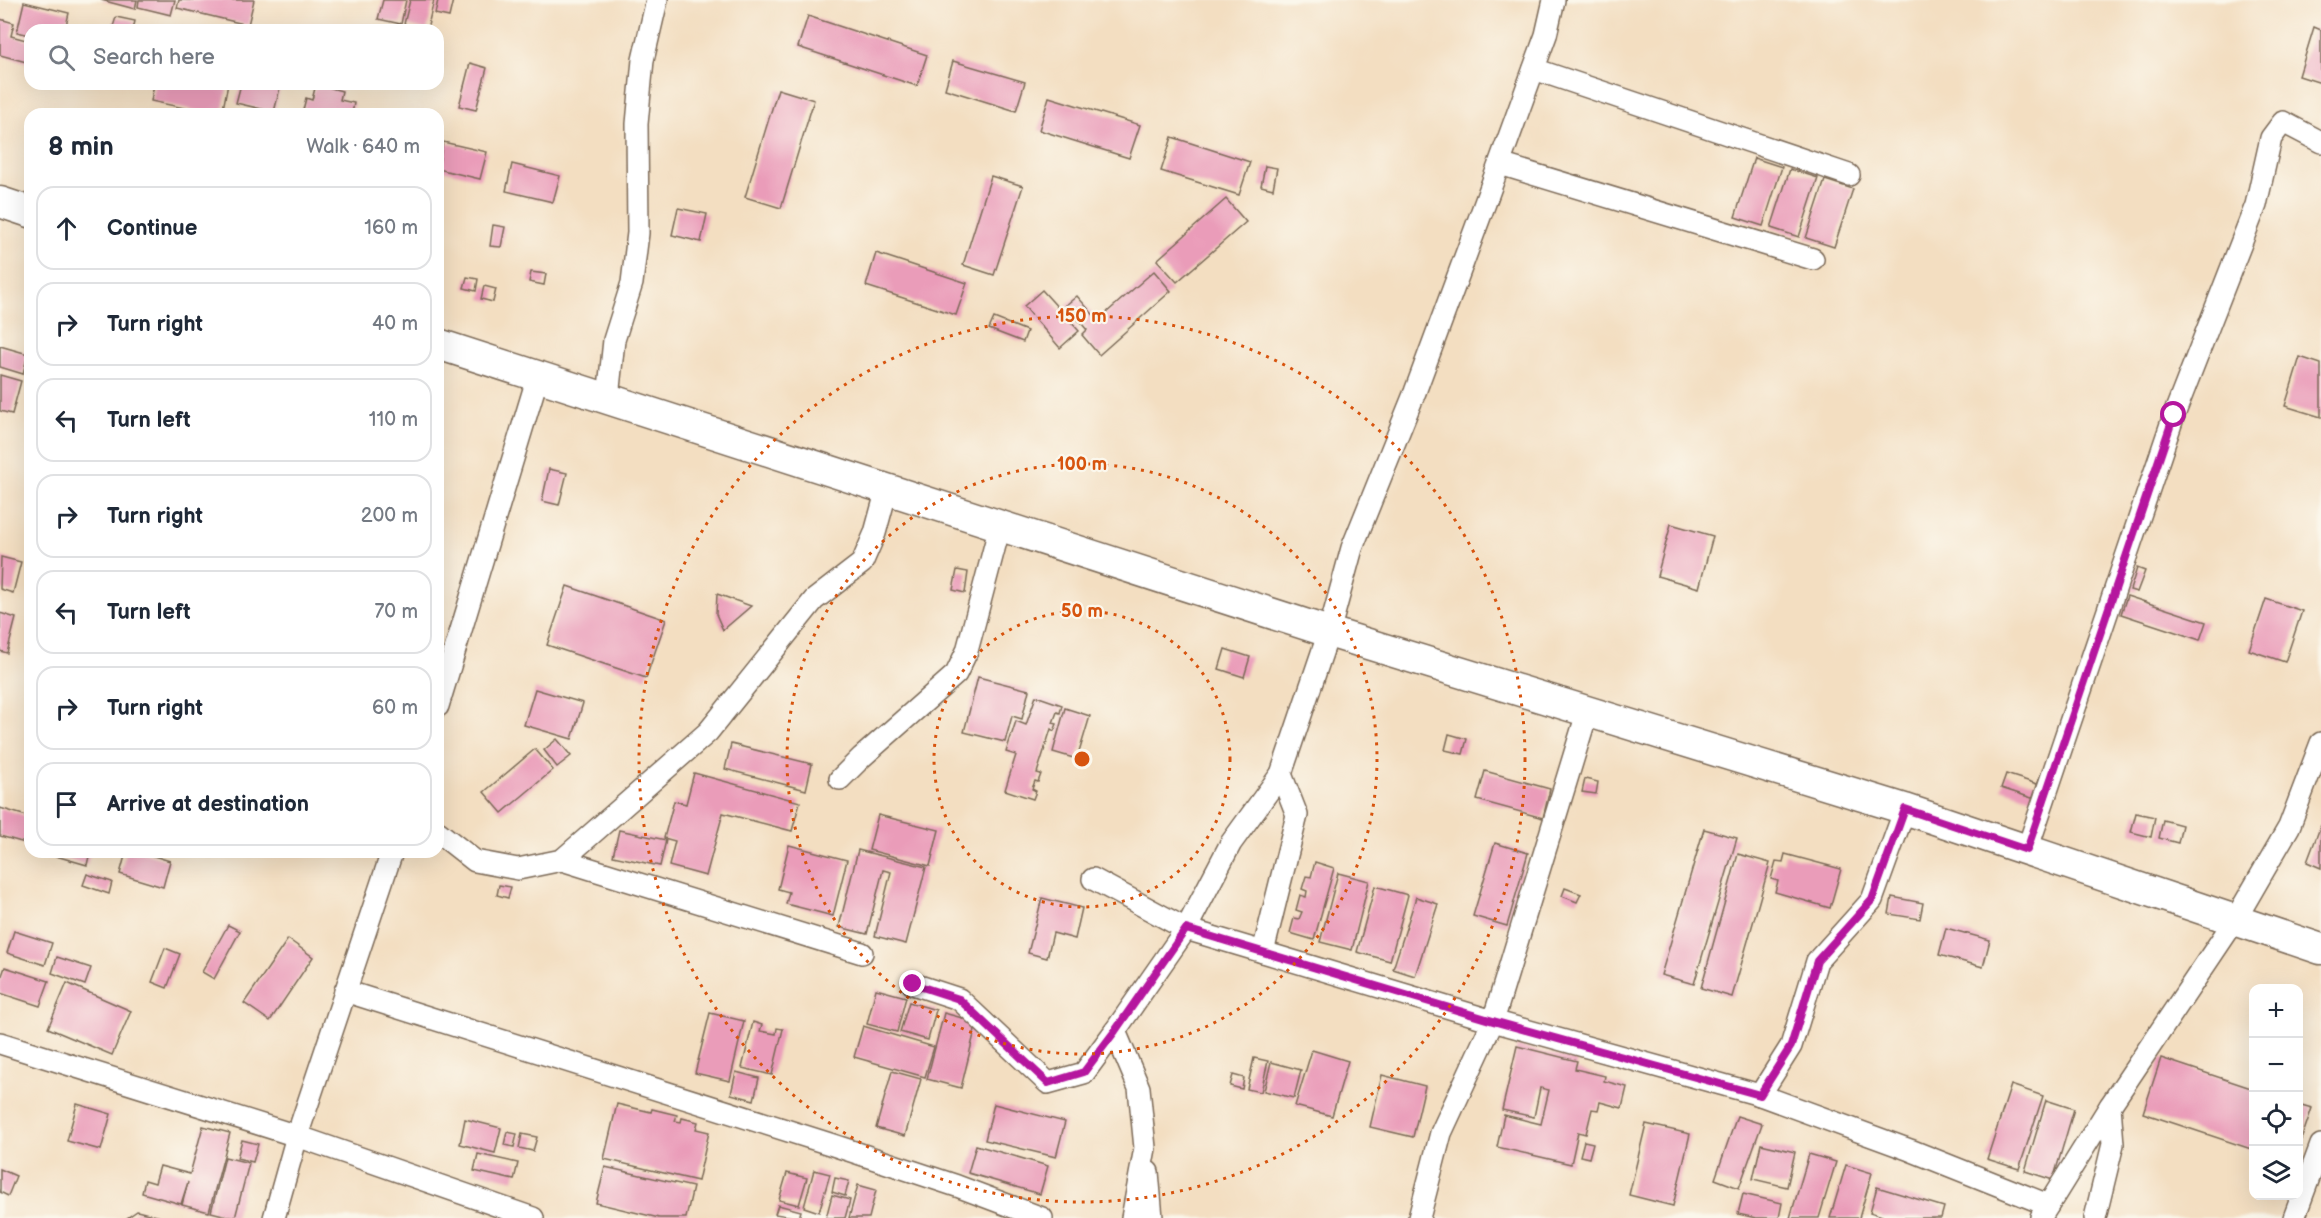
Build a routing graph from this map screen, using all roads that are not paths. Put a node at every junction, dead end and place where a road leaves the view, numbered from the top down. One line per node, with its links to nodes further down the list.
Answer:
1 (657, 0): 12 (street)
2 (1554, 0): 3 (street)
3 (1534, 69): 5 (street); 6 (street)
4 (2321, 142): 23 (street)
5 (1500, 164): 9 (street); 15 (street)
6 (1849, 176)
7 (0, 202): 8 (street)
8 (24, 210)
9 (1813, 259)
10 (444, 346): 11 (street)
11 (538, 376): 12 (street); 16 (street)
12 (608, 398): 13 (street)
13 (887, 489): 14 (street); 25 (street)
14 (1000, 525): 15 (street); 20 (street)
15 (1329, 632): 17 (street); 19 (street)
16 (444, 686)
17 (1588, 711): 21 (street); 34 (street)
18 (2321, 743): 27 (street)
19 (1281, 774): 28 (street); 30 (street)
20 (840, 779)
21 (1905, 809): 23 (street); 37 (street)
22 (444, 837): 25 (street)
23 (2027, 850): 27 (street)
24 (390, 858): 33 (street)
25 (562, 860): 31 (street)
26 (1093, 879): 28 (street)
27 (2235, 920): 29 (street); 38 (street)
28 (1186, 929): 30 (street); 35 (street)
29 (2321, 949)
30 (1263, 952): 34 (street)
31 (862, 953)
32 (913, 984): 35 (street)
33 (345, 991): 39 (street); 45 (street)
34 (1493, 1021): 37 (street); 48 (street)
35 (1115, 1031): 41 (street)
36 (0, 1043): 39 (street)
37 (1760, 1095): 42 (street)
38 (2110, 1106): 42 (street); 49 (street)
39 (297, 1136): 43 (street); 44 (street)
40 (2321, 1144): 50 (street)
41 (1145, 1148): 46 (street); 47 (street)
42 (2044, 1212)
43 (274, 1218)
44 (533, 1218)
45 (1042, 1218)
46 (1132, 1218)
47 (1152, 1218)
48 (1419, 1218)
49 (2095, 1218)
50 (2294, 1218)

